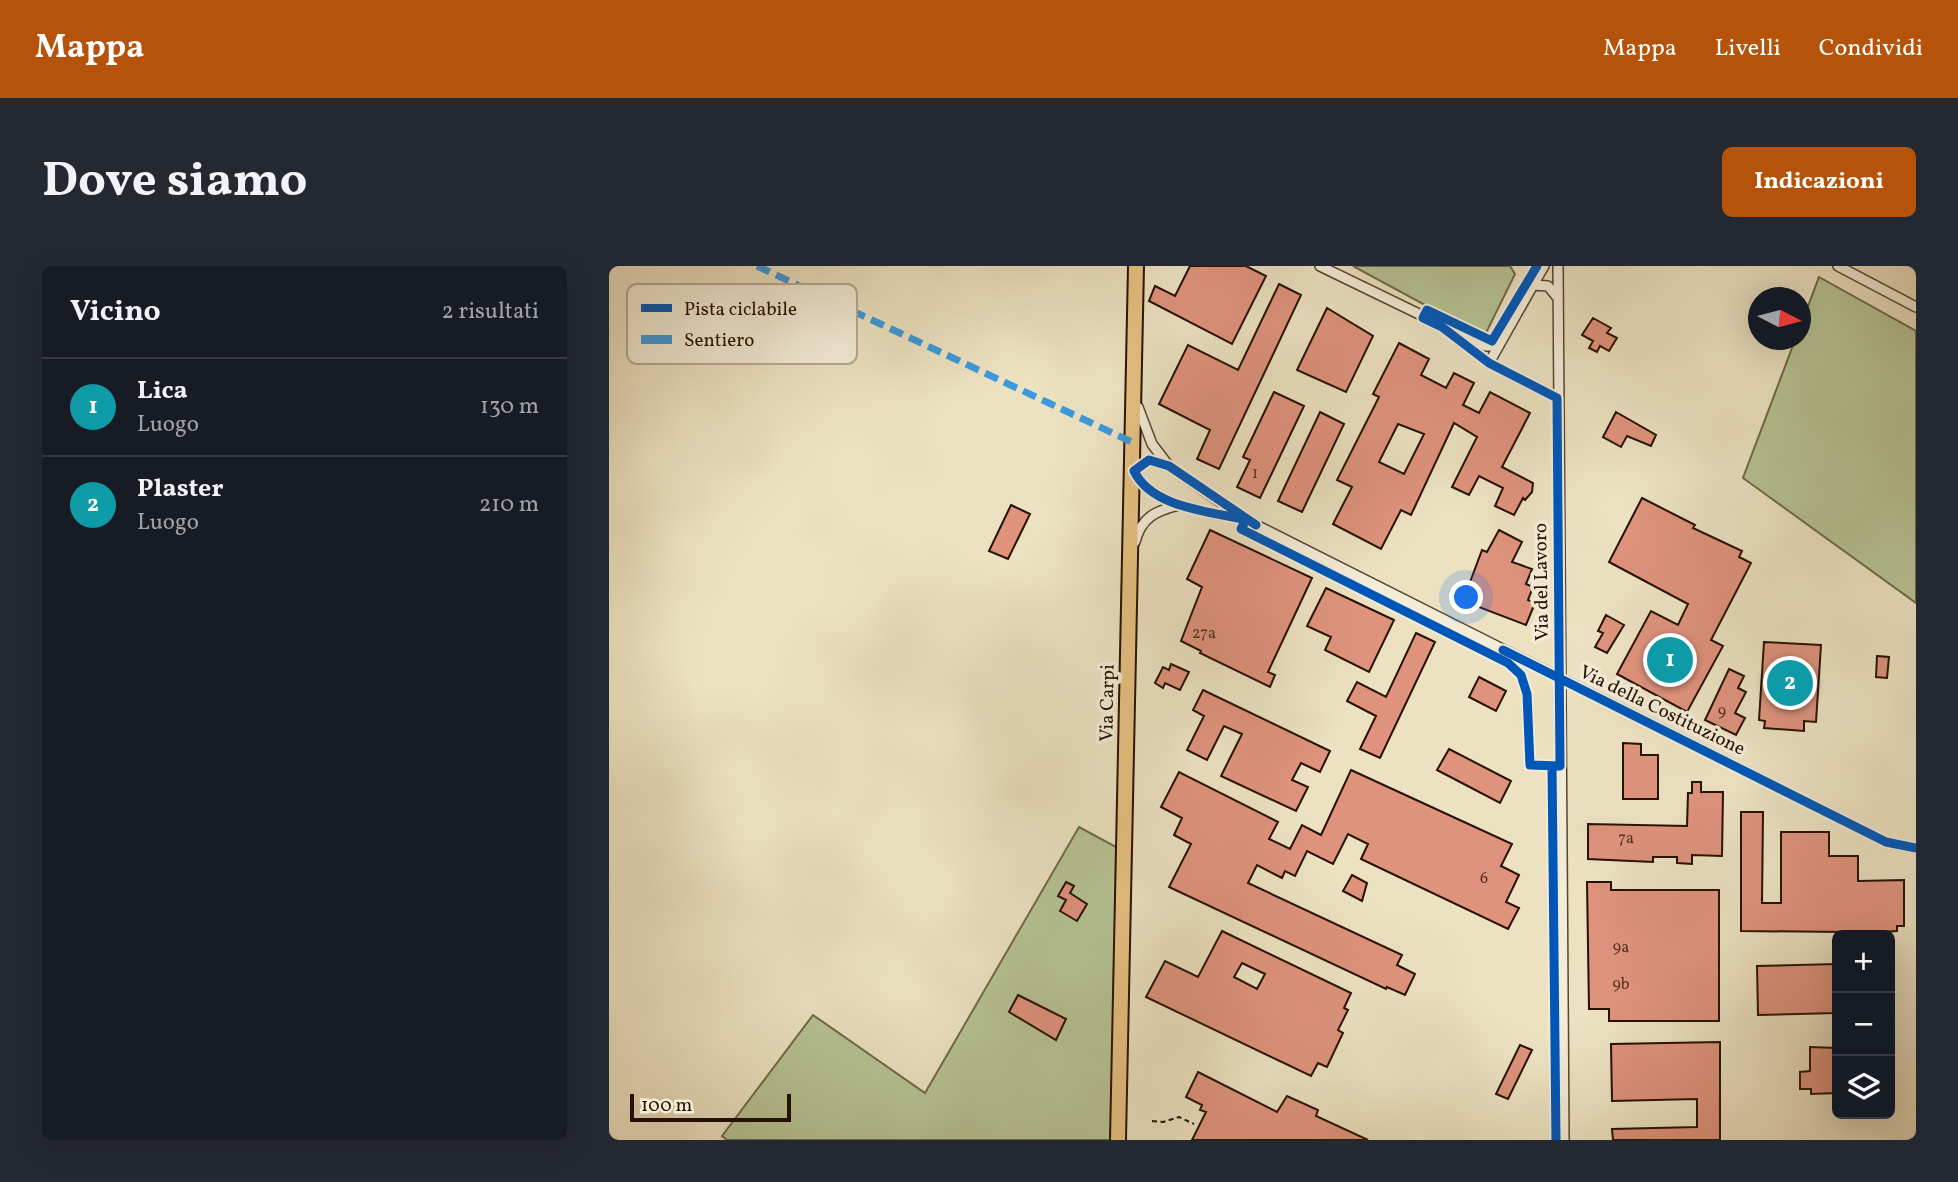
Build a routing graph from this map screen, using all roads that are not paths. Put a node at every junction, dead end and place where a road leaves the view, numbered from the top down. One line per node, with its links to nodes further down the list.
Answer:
1 (1136, 266): 12 (main road, Via Carpi)
2 (1320, 266): 9 (street)
3 (1544, 266): 6 (street)
4 (1558, 266): 7 (street, Via del Lavoro)
5 (1838, 266): 8 (street)
6 (1533, 285): 7 (street); 10 (street)
7 (1557, 297): 13 (street, Via del Lavoro)
8 (1916, 307)
9 (1442, 327): 10 (street); 11 (street)
10 (1505, 335): 11 (street)
11 (1489, 363): 13 (street)
12 (1135, 398): 14 (street, Via della Costituzione); 15 (main road, Via Carpi)
13 (1557, 398): 19 (street, Via del Lavoro)
14 (1169, 466): 15 (street); 17 (street, Via della Costituzione)
15 (1134, 471): 16 (street, Via della Costituzione); 18 (main road, Via Carpi)
16 (1181, 505): 17 (street, Via della Costituzione); 18 (street)
17 (1246, 520): 19 (street, Via della Costituzione)
18 (1131, 563): 21 (main road, Via Carpi)
19 (1560, 679): 20 (street, Via della Costituzione); 22 (street, Via del Lavoro)
20 (1916, 848)
21 (1118, 1140)
22 (1564, 1140)

